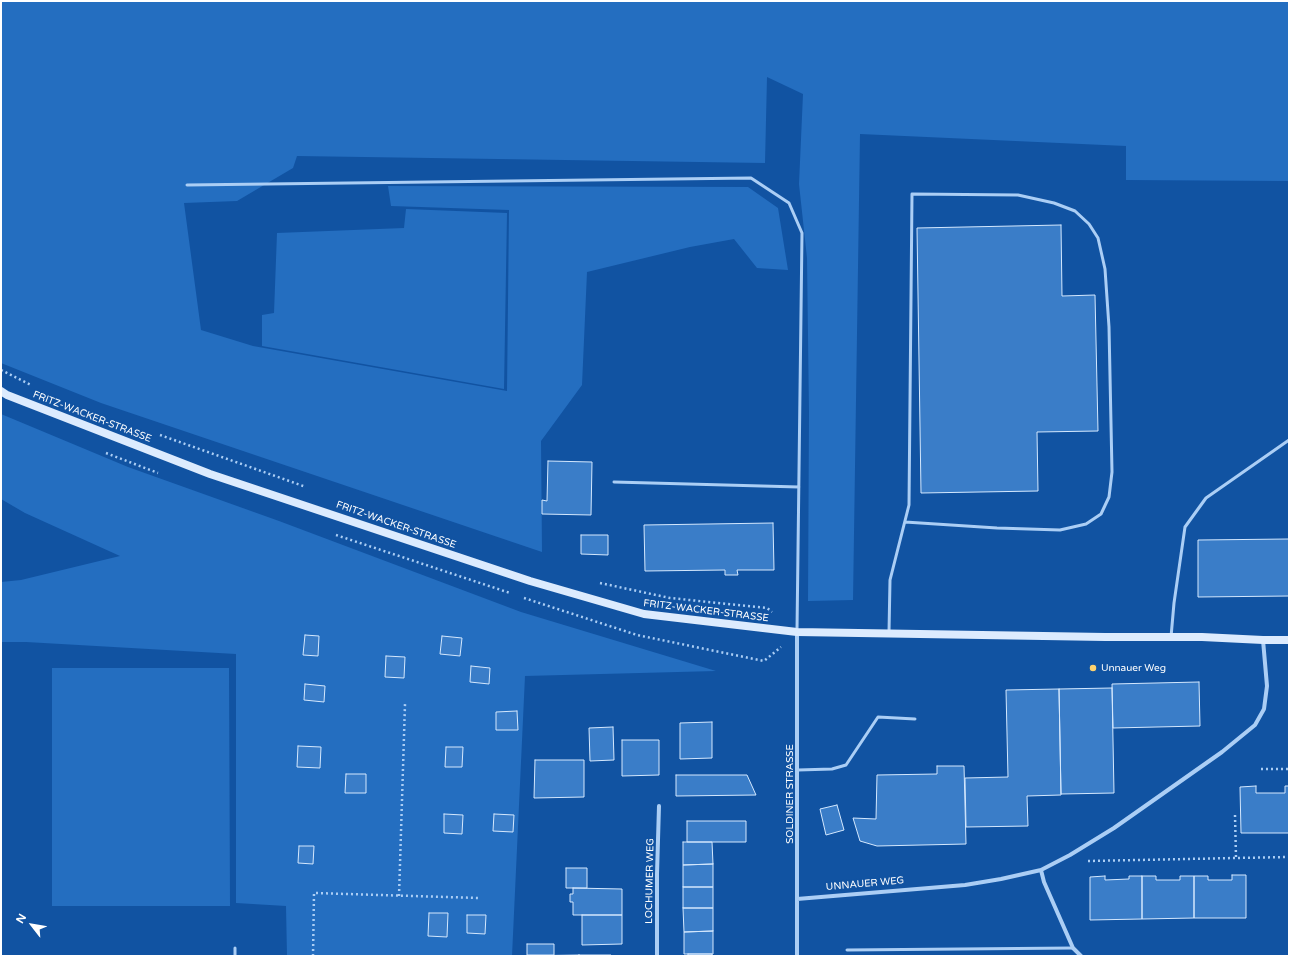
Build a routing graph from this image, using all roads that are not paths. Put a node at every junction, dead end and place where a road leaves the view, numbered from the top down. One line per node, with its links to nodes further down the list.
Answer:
1 (187, 185): 5 (lane)
2 (1, 391): 7 (street, FRITZ-WACKER-STRASSE)
3 (1289, 440): 9 (lane)
4 (614, 482): 5 (lane)
5 (799, 487): 7 (lane)
6 (905, 522): 6 (lane); 8 (lane)
7 (798, 632): 8 (street); 13 (street, SOLDINER STRASSE)
8 (889, 634): 9 (street)
9 (1172, 637): 10 (street)
10 (1262, 640): 11 (street); 15 (street, UNNAUER WEG)
11 (1289, 640)
12 (915, 720): 13 (lane)
13 (798, 770): 16 (street, SOLDINER STRASSE)
14 (659, 806): 21 (street, LOCHUMER WEG)
15 (1041, 870): 16 (street, UNNAUER WEG); 18 (street)
16 (798, 899): 22 (street, SOLDINER STRASSE)
17 (235, 948): 20 (lane)
18 (1073, 948): 19 (lane); 23 (street)
19 (847, 950)
20 (235, 956)
21 (657, 956)
22 (797, 956)
23 (1081, 956)

